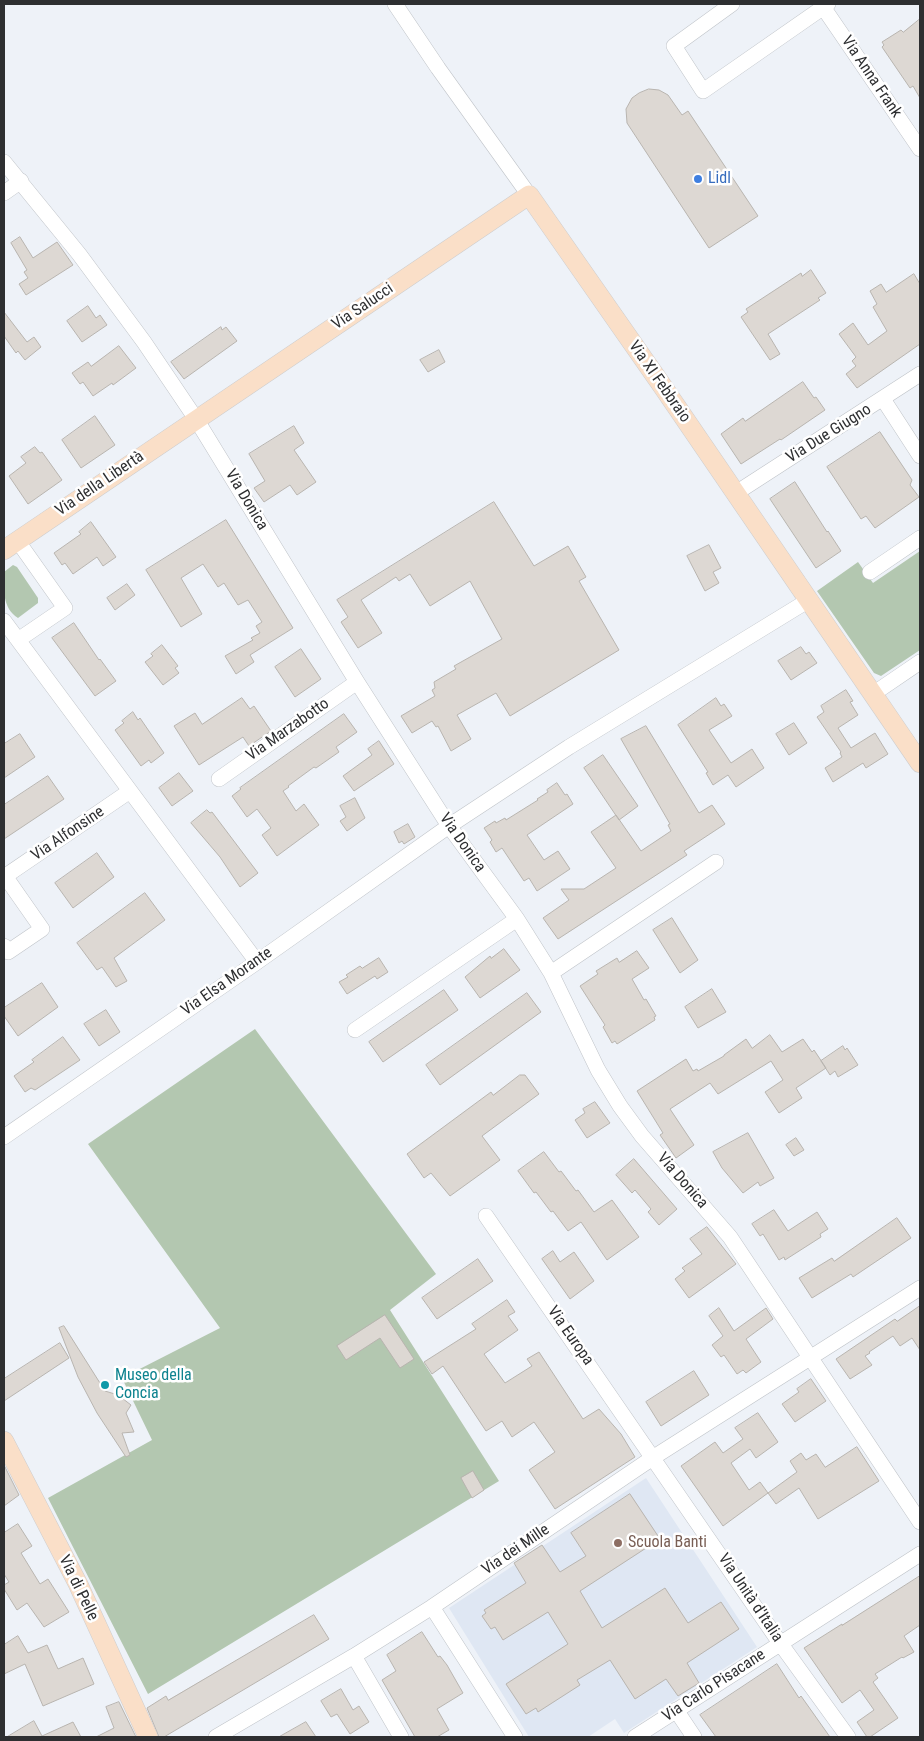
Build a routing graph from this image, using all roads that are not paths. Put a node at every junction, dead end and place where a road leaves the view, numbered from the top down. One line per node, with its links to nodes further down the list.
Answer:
1 (394, 4): 8 (street, Via XI Febbraio)
2 (732, 4): 3 (street)
3 (826, 5): 4 (street, Via Anna Frank)
4 (920, 149)
5 (4, 162): 6 (street, Via Donica)
6 (21, 181): 7 (street); 11 (street, Via Donica)
7 (4, 193)
8 (529, 195): 11 (main road, Via Salucci); 13 (main road, Via XI Febbraio)
9 (920, 374): 10 (street, Via Due Giugno)
10 (883, 399): 12 (street); 13 (street, Via Due Giugno)
11 (196, 419): 15 (main road, Via della Libertà); 21 (street, Via Donica)
12 (920, 456)
13 (736, 493): 17 (main road, Via XI Febbraio)
14 (920, 538): 16 (street)
15 (11, 545): 19 (street)
16 (870, 572)
17 (809, 600): 22 (main road, Via XI Febbraio); 26 (street, Via Elsa Morante)
18 (4, 621): 19 (street)
19 (18, 640): 25 (street)
20 (920, 662): 22 (street)
21 (357, 682): 24 (street, Via Marzabotto); 26 (street, Via Donica)
22 (873, 694): 23 (main road, Via XI Febbraio)
23 (920, 763)
24 (219, 779)
25 (130, 791): 28 (street, Via Alfonsine); 31 (street)
26 (449, 826): 29 (street, Via Donica); 31 (street, Via Elsa Morante)
27 (716, 862): 32 (street)
28 (4, 877): 30 (street, Via Alfonsine)
29 (517, 919): 32 (street, Via Donica); 33 (street)
30 (4, 946)
31 (257, 962): 34 (street, Via Elsa Morante)
32 (551, 973): 37 (street, Via Donica)
33 (355, 1030)
34 (4, 1137)
35 (486, 1216): 39 (street, Via Europa)
36 (920, 1288): 37 (street, Via dei Mille)
37 (812, 1357): 39 (street, Via dei Mille); 40 (street, Via Donica)
38 (5, 1448): 46 (main road, Via di Pelle)
39 (654, 1457): 42 (street, Via dei Mille); 43 (street, Via Unità d'Italia)
40 (920, 1522)
41 (920, 1554): 43 (street, Via Carlo Pisacane)
42 (432, 1607): 44 (street, Via dei Mille); 49 (street)
43 (780, 1643): 45 (street, Via Carlo Pisacane); 52 (street, Via Unità d'Italia)
44 (354, 1656): 47 (street, Via dei Mille); 48 (street)
45 (676, 1710): 50 (street, Via Carlo Pisacane); 51 (street)
46 (148, 1737)
47 (216, 1737)
48 (401, 1737)
49 (515, 1737)
50 (635, 1737)
51 (694, 1737)
52 (848, 1737)

